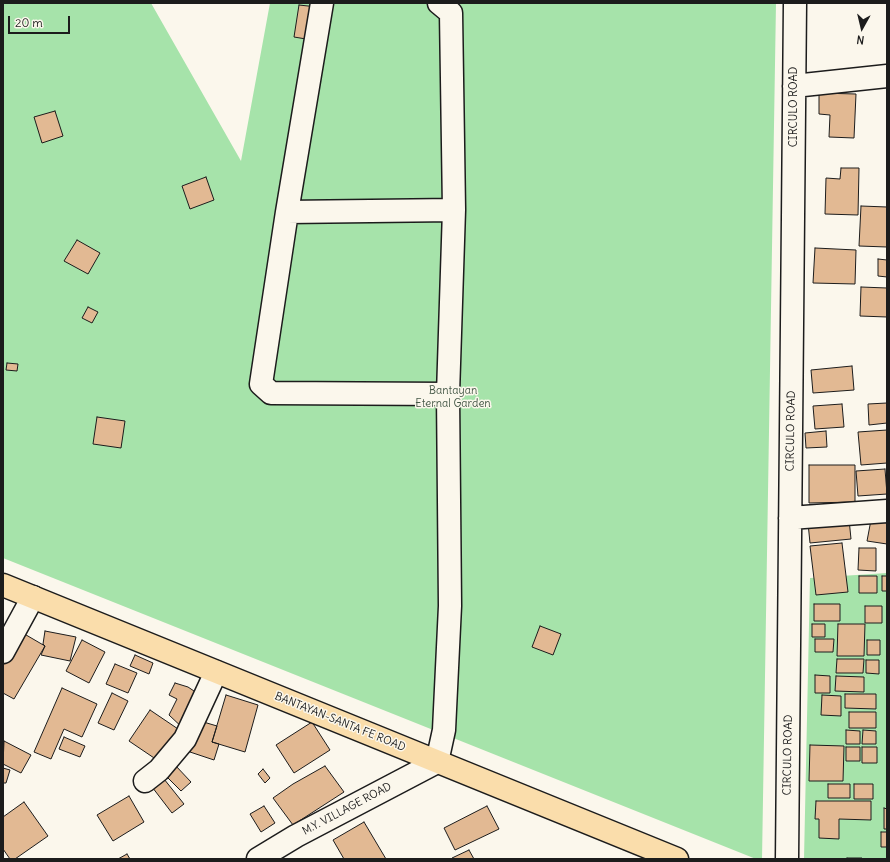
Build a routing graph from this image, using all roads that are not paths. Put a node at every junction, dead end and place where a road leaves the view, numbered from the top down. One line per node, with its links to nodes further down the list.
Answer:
1 (322, 3): 7 (street)
2 (439, 3): 6 (street)
3 (800, 4): 5 (street, CIRCULO ROAD)
4 (887, 76): 5 (street)
5 (794, 86): 10 (street, CIRCULO ROAD)
6 (454, 210): 7 (street); 8 (street)
7 (287, 212): 8 (street)
8 (448, 394): 15 (street)
9 (887, 511): 10 (street)
10 (790, 518): 19 (street, CIRCULO ROAD)
11 (3, 585): 12 (main road, BANTAYAN-SANTA FE ROAD)
12 (33, 597): 13 (street); 14 (main road, BANTAYAN-SANTA FE ROAD)
13 (3, 652)
14 (216, 672): 15 (main road, BANTAYAN-SANTA FE ROAD); 16 (street)
15 (437, 762): 17 (street, M.Y. VILLAGE ROAD); 18 (main road, BANTAYAN-SANTA FE ROAD)
16 (145, 781)
17 (258, 859)
18 (677, 859)
19 (787, 859)

